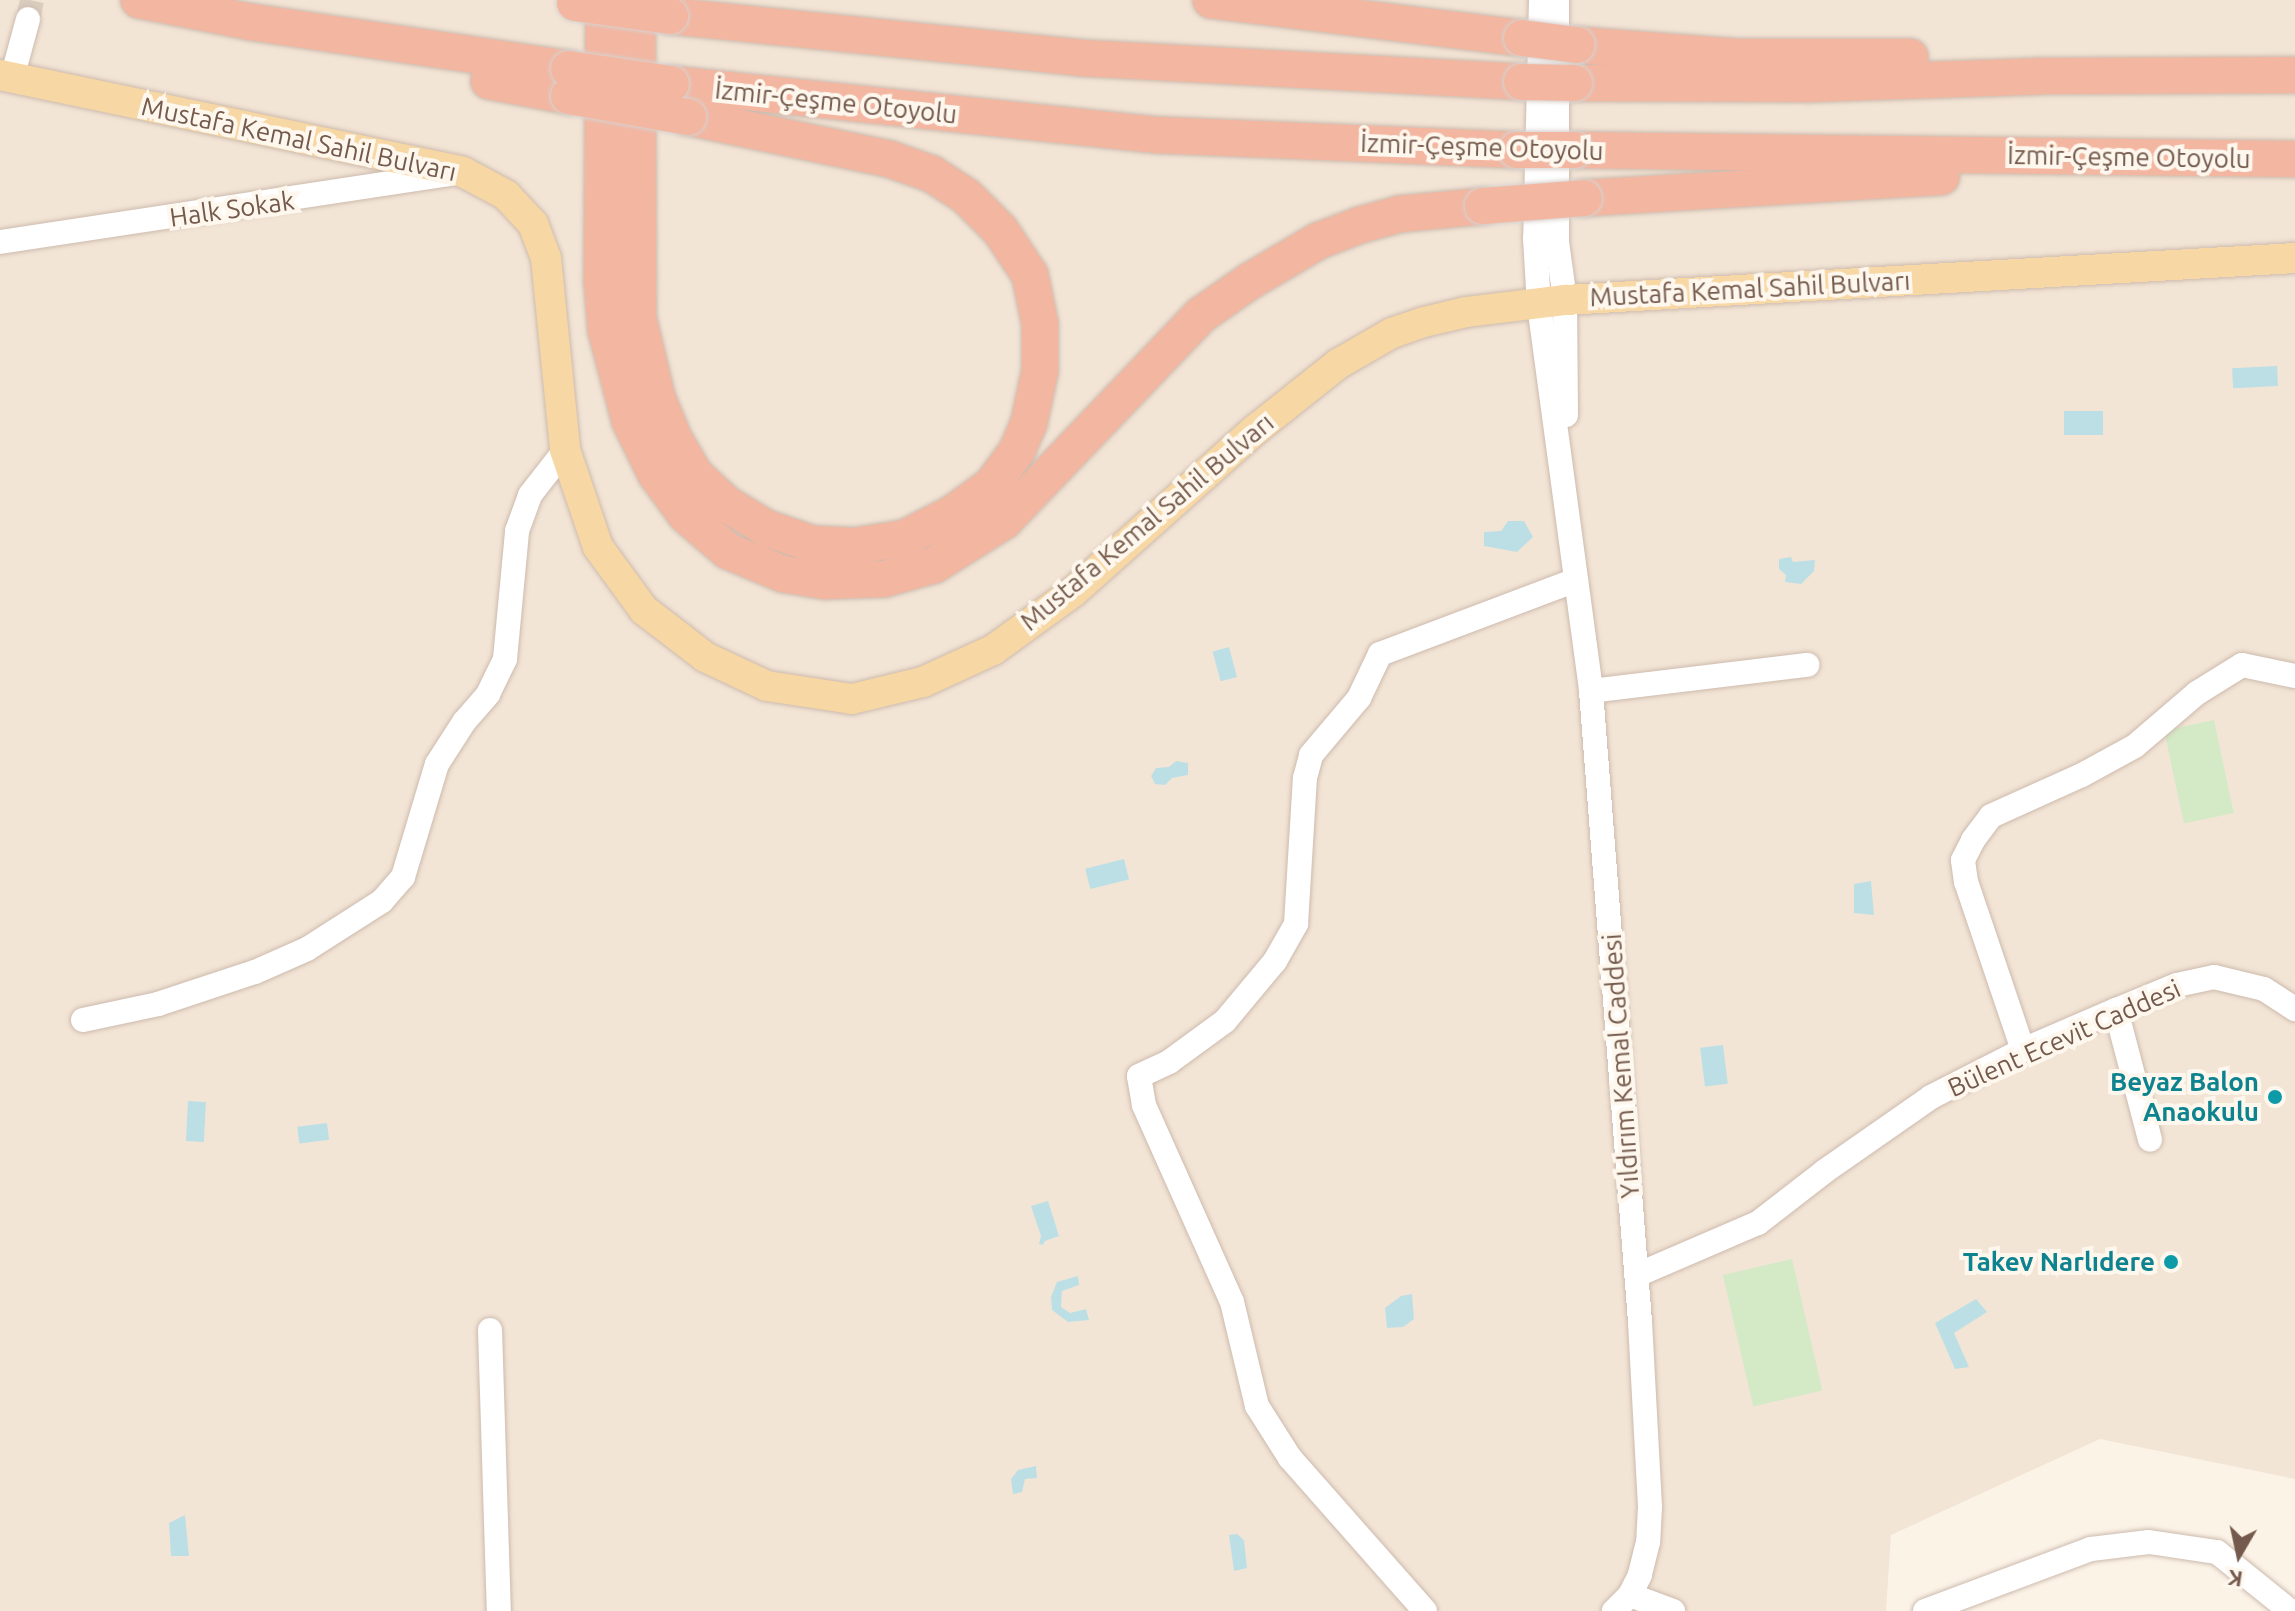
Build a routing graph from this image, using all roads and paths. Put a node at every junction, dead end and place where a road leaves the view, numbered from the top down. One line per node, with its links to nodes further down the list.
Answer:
1 (139, 0): 11 (highway)
2 (637, 0): 11 (highway, bridge)
3 (1211, 0): 9 (highway, bridge)
4 (1541, 0): 17 (street, Yıldırım Kemal Caddesi)
5 (1557, 0): 17 (street, Yıldırım Kemal Caddesi)
6 (578, 1): 9 (highway, bridge); 13 (highway, bridge)
7 (28, 19): 10 (street)
8 (2295, 75): 9 (highway)
9 (2041, 76)
10 (6, 77): 14 (main road, Mustafa Kemal Sahil Bulvarı)
11 (569, 82): 12 (highway, İzmir-Çeşme Otoyolu, bridge)
12 (2295, 159)
13 (2295, 167)
14 (463, 172): 15 (street, Halk Sokak); 18 (main road, Mustafa Kemal Sahil Bulvarı)
15 (0, 242)
16 (2295, 258): 17 (main road, Mustafa Kemal Sahil Bulvarı)
17 (1552, 302): 18 (main road, Mustafa Kemal Sahil Bulvarı); 19 (street, Yıldırım Kemal Caddesi)
18 (565, 450): 25 (street)
19 (1573, 581): 22 (street, Yıldırım Kemal Caddesi); 32 (street)
20 (1807, 665): 22 (street)
21 (2295, 676): 26 (street)
22 (1591, 691): 28 (street, Yıldırım Kemal Caddesi)
23 (2295, 1009): 24 (street, Bülent Ecevit Caddesi)
24 (2116, 1010): 26 (street, Bülent Ecevit Caddesi); 27 (street)
25 (83, 1020)
26 (2023, 1050): 28 (street, Bülent Ecevit Caddesi)
27 (2150, 1140)
28 (1637, 1275): 30 (street, Yıldırım Kemal Caddesi)
29 (490, 1330): 31 (street)
30 (1622, 1603): 33 (street)
31 (499, 1611)
32 (1425, 1611)
33 (1673, 1611)
34 (1925, 1611): 35 (street)
35 (2290, 1611)

